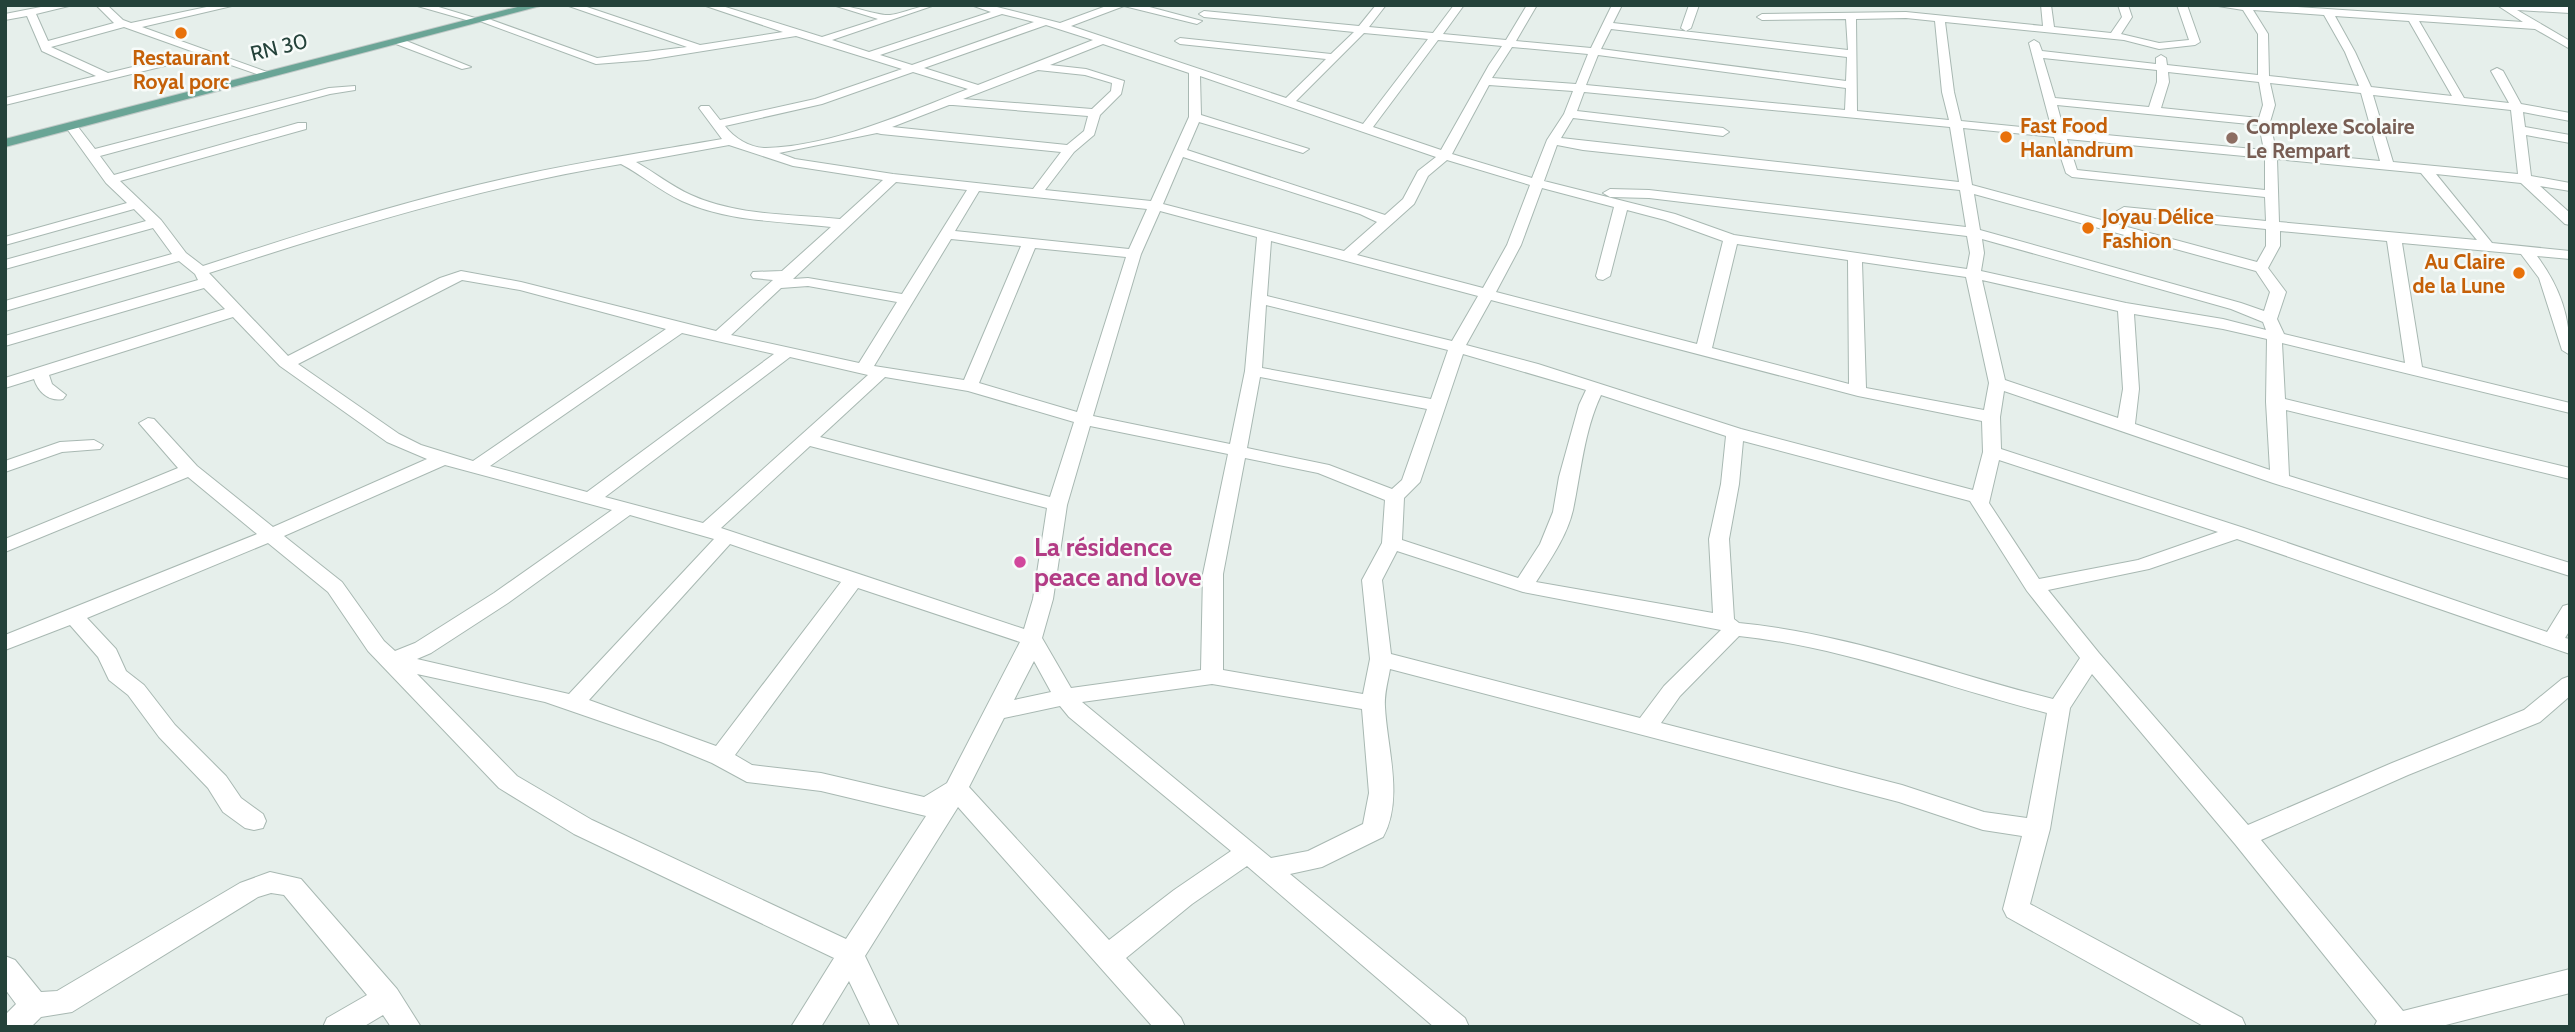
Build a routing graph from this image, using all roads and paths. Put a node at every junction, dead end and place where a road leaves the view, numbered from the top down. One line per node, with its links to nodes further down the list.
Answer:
1 (68, 5): 30 (street)
2 (101, 5): 42 (street)
3 (231, 5): 42 (street)
4 (420, 5): 39 (street)
5 (522, 5): 39 (main road, RN 30 / RN 30)
6 (539, 5): 39 (main road, RN 30)
7 (571, 5): 62 (street)
8 (708, 5): 50 (street)
9 (838, 5): 36 (street)
10 (930, 5): 36 (street)
11 (976, 5): 31 (street)
12 (1020, 5): 31 (street)
13 (1119, 5): 43 (street)
14 (1128, 5): 37 (street)
15 (1212, 5): 37 (street)
16 (1459, 5): 52 (street)
17 (1532, 5): 56 (street)
18 (1617, 5): 44 (street)
19 (1694, 5): 46 (street)
20 (1765, 5): 35 (street)
21 (1953, 5): 38 (street)
22 (2046, 5): 49 (street)
23 (2123, 5): 51 (street)
24 (2182, 5): 60 (street)
25 (2217, 5): 28 (street)
26 (2502, 5): 29 (street); 45 (street)
27 (1376, 6): 48 (street)
28 (2246, 7): 32 (street); 79 (street)
29 (2570, 10)
30 (30, 12): 34 (street); 59 (street)
31 (1000, 12): 41 (street); 68 (street)
32 (2328, 13): 40 (street); 85 (street)
33 (1851, 16): 35 (street); 38 (street); 66 (street)
34 (5, 17)
35 (1762, 17): 57 (street)
36 (887, 18): 53 (street)
37 (1200, 18): 48 (street); 58 (street)
38 (1945, 18): 47 (street); 101 (street)
39 (476, 19): 55 (main road, RN 30); 62 (street); 76 (main road, RN 30 / RN 30)
40 (2413, 19): 45 (street); 88 (street)
41 (1045, 22): 43 (street); 74 (street)
42 (126, 25): 59 (street); 64 (street)
43 (1061, 26): 54 (street)
44 (1609, 26): 57 (street); 63 (street)
45 (2536, 26): 61 (street)
46 (1686, 28)
47 (2031, 29): 49 (street); 67 (street)
48 (1361, 30): 52 (street); 69 (street)
49 (2049, 30): 51 (street)
50 (799, 33): 53 (street); 62 (street)
51 (2114, 36): 60 (street)
52 (1435, 37): 56 (street); 105 (street)
53 (823, 40): 68 (street)
54 (1101, 41): 65 (street); 71 (street)
55 (400, 42): 72 (street); 103 (main road, RN 30)
56 (1510, 43): 63 (street); 80 (street)
57 (1754, 43): 66 (street)
58 (1179, 45): 65 (street); 69 (street); 70 (street)
59 (43, 46): 78 (street)
60 (2159, 46): 73 (street)
61 (2570, 47)
62 (700, 48)
63 (1597, 52): 81 (street); 83 (street)
64 (203, 53): 76 (street); 78 (street)
65 (1141, 53): 70 (street)
66 (1852, 54): 81 (street)
67 (2037, 54): 73 (street); 86 (street)
68 (870, 55): 74 (street)
69 (1334, 57): 90 (street)
70 (1161, 60): 77 (street)
71 (1036, 66): 84 (street); 94 (street)
72 (466, 67)
73 (2162, 68): 79 (street); 93 (street)
74 (912, 69): 84 (street); 100 (street)
75 (2497, 71): 91 (street)
76 (261, 72): 109 (main road, RN 30 / RN 30)
77 (1194, 73): 90 (street); 97 (street)
78 (107, 77): 89 (street)
79 (2264, 80): 85 (street); 99 (street)
80 (1485, 81): 83 (street); 120 (street)
81 (1851, 85): 96 (street)
82 (351, 88): 118 (street)
83 (1580, 88): 95 (street); 96 (street)
84 (978, 89): 87 (street)
85 (2366, 90): 88 (street); 122 (street)
86 (2051, 100): 93 (street); 108 (street)
87 (946, 101): 94 (street); 104 (street)
88 (2460, 101): 91 (street)
89 (5, 102)
90 (1288, 103): 105 (street)
91 (2517, 107): 98 (street); 106 (street)
92 (705, 108): 100 (street)
93 (2154, 111): 99 (street)
94 (1096, 113): 114 (street)
95 (1570, 114): 107 (street); 111 (street)
96 (1851, 115): 101 (street)
97 (1195, 117): 115 (street); 117 (street)
98 (2570, 117)
99 (2264, 122): 119 (street)
100 (718, 124): 112 (street)
101 (1956, 125): 108 (street); 129 (street)
102 (302, 126): 126 (street)
103 (71, 127): 113 (main road, RN 30); 118 (street)
104 (877, 129): 114 (street); 116 (street)
105 (1365, 130): 120 (street)
106 (2521, 130): 110 (street); 125 (street)
107 (1723, 132)
108 (2059, 134): 119 (street); 133 (street)
109 (5, 138)
110 (2570, 139)
111 (1553, 140): 127 (street); 129 (street)
112 (730, 141): 116 (street); 121 (street)
113 (5, 143)
114 (1070, 149): 132 (street)
115 (1303, 149)
116 (763, 152): 124 (street)
117 (1181, 152): 136 (street); 138 (street)
118 (92, 154): 126 (street)
119 (2270, 155): 122 (street); 133 (street)
120 (1444, 156): 127 (street); 138 (street)
121 (623, 160): 141 (street); 162 (street)
122 (2388, 166): 123 (street)
123 (2426, 171): 125 (street); 150 (street)
124 (893, 178): 128 (street); 141 (street)
125 (2525, 179): 130 (street); 139 (street)
126 (111, 180): 134 (street)
127 (1539, 183): 131 (street); 165 (street)
128 (975, 187): 132 (street); 144 (street)
129 (1965, 187): 143 (street); 159 (street)
130 (2570, 187)
131 (1563, 189): 135 (street); 143 (street)
132 (1037, 192): 136 (street)
133 (2270, 194): 142 (street)
134 (138, 204): 140 (street); 149 (street)
135 (1622, 204): 147 (street); 163 (street)
136 (1157, 206): 145 (street); 152 (street)
137 (2124, 211): 142 (street)
138 (1385, 220): 156 (street)
139 (2570, 221)
140 (156, 223): 153 (street); 154 (street)
141 (844, 223): 164 (street)
142 (2273, 226): 146 (street); 159 (street)
143 (1972, 232): 160 (street); 171 (street)
144 (946, 234): 148 (street); 166 (street)
145 (1264, 237): 156 (street); 167 (street)
146 (2394, 238): 150 (street); 180 (street)
147 (1731, 239): 157 (street); 176 (street)
148 (1030, 242): 152 (street); 186 (street)
149 (5, 243): 153 (street)
150 (2476, 246): 151 (street)
151 (2526, 251): 155 (street); 177 (street)
152 (1134, 254): 194 (street)
153 (34, 256): 158 (street)
154 (181, 256): 162 (street); 168 (street)
155 (2570, 256)
156 (1346, 257): 165 (street)
157 (1855, 257): 160 (street); 188 (street)
158 (5, 265)
159 (2260, 268): 171 (street)
160 (1973, 274): 169 (street); 185 (street)
161 (758, 275): 164 (street)
162 (204, 276): 170 (street); 174 (street)
163 (1603, 276)
164 (787, 277): 166 (street); 173 (street)
165 (1487, 294): 175 (street); 176 (street)
166 (908, 299): 181 (street)
167 (1259, 299): 175 (street); 182 (street)
168 (5, 306)
169 (2126, 308): 171 (street); 196 (street)
170 (236, 311): 179 (street); 183 (street)
171 (2273, 327): 180 (street); 190 (street)
172 (678, 328): 173 (street); 179 (street); 204 (street)
173 (720, 336): 178 (street)
174 (5, 341)
175 (1457, 347): 187 (street); 191 (street)
176 (1703, 350): 188 (street)
177 (2570, 350)
178 (788, 351): 181 (street); 209 (street)
179 (286, 363): 202 (street)
180 (2414, 368): 192 (street)
181 (872, 371): 186 (street); 198 (street)
182 (1253, 371): 191 (street); 200 (street)
183 (40, 373): 184 (street); 189 (street)
184 (5, 383)
185 (1997, 383): 193 (street); 196 (street)
186 (970, 386): 194 (street)
187 (1596, 388): 197 (street); 220 (street)
188 (1858, 391): 193 (street)
189 (57, 395)
190 (2275, 402): 206 (street); 207 (street)
191 (1439, 406): 208 (street)
192 (2570, 408)
193 (1991, 417): 201 (street)
194 (1084, 419): 200 (street); 211 (street)
195 (148, 423): 205 (street)
196 (2126, 425): 207 (street)
197 (1735, 433): 210 (street); 224 (street)
198 (806, 439): 211 (street); 214 (street)
199 (94, 445): 203 (street)
200 (1239, 451): 208 (street); 231 (street)
201 (1992, 452): 210 (street); 213 (street)
202 (443, 459): 204 (street); 215 (street)
203 (5, 467)
204 (477, 467): 209 (street)
205 (190, 470): 215 (street); 217 (street)
206 (2570, 474)
207 (2280, 479): 218 (street)
208 (1395, 497): 216 (street)
209 (591, 498): 212 (street)
210 (1982, 498): 221 (street)
211 (1057, 505): 225 (street)
212 (628, 508): 214 (street); 230 (street)
213 (2237, 532): 221 (street); 227 (street)
214 (717, 533): 219 (street); 235 (street)
215 (271, 535): 223 (street); 230 (street)
216 (1392, 543): 220 (street); 229 (street)
217 (5, 546)
218 (2570, 570)
219 (854, 579): 225 (street); 239 (street)
220 (1523, 586): 224 (street)
221 (2034, 586): 228 (street)
222 (2570, 611): 227 (street)
223 (72, 614): 226 (street); 241 (street)
224 (1729, 626): 236 (street); 238 (street)
225 (1032, 639): 233 (street); 237 (street)
226 (5, 643)
227 (2561, 644)
228 (2091, 658): 236 (street); 243 (street)
229 (1381, 659): 234 (street); 238 (street)
230 (393, 661): 235 (street); 245 (street)
231 (1212, 676): 233 (street); 234 (street)
232 (2570, 684): 243 (street)
233 (1065, 697): 237 (street); 244 (street)
234 (1373, 703): 244 (street)
235 (573, 704): 239 (street)
236 (2059, 708): 242 (street)
237 (996, 712): 240 (street)
238 (1645, 728): 242 (street)
239 (720, 757): 240 (street)
240 (956, 789): 245 (street); 246 (street)
241 (254, 821)
242 (2037, 829): 259 (street)
243 (2244, 837): 251 (street)
244 (1258, 860): 246 (street); 258 (street)
245 (850, 953): 255 (street); 256 (street)
246 (1108, 956): 257 (street)
247 (5, 968): 250 (street)
248 (2570, 981): 251 (street)
249 (387, 999): 250 (street); 253 (street); 254 (street)
250 (34, 1005): 252 (street)
251 (2394, 1026)
252 (12, 1027)
253 (337, 1027)
254 (407, 1027)
255 (805, 1027)
256 (885, 1027)
257 (1171, 1027)
258 (1455, 1027)
259 (2232, 1027)

